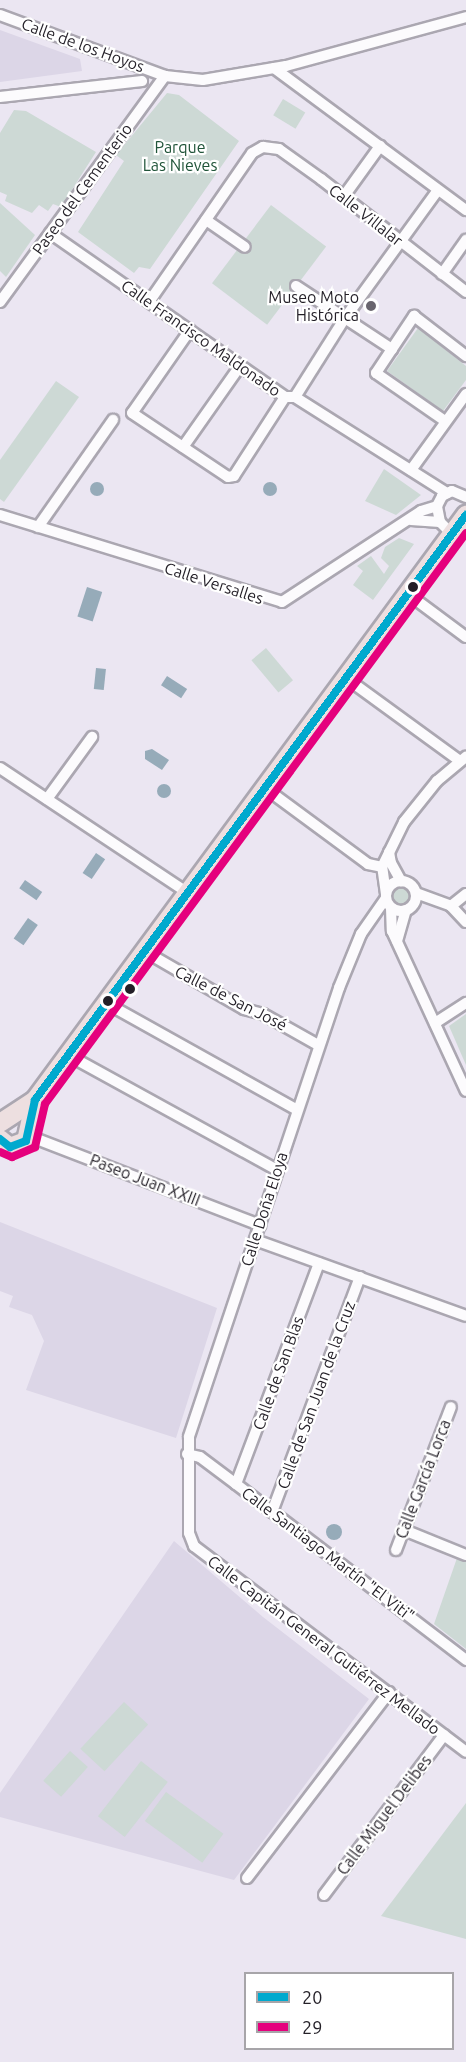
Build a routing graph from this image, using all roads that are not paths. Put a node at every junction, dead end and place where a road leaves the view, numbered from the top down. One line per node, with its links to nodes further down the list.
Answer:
1 (0, 15): 4 (street, Calle de los Hoyos)
2 (466, 17): 3 (street)
3 (285, 71): 4 (street, Calle de los Hoyos); 7 (street)
4 (165, 76): 12 (street, Paseo del Cementerio)
5 (142, 81): 6 (street)
6 (0, 96)
7 (380, 146): 8 (street); 9 (street)
8 (438, 190): 10 (street); 13 (street)
9 (344, 196): 11 (street, Calle Villalar); 13 (street, Calle Villalar)
10 (465, 207)
11 (206, 220): 15 (street); 20 (street)
12 (50, 233): 19 (street, Paseo del Cementerio); 20 (street, Calle Francisco Maldonado)
13 (402, 239): 16 (street, Calle Villalar); 21 (street)
14 (466, 240): 16 (street)
15 (245, 247)
16 (441, 274): 18 (street, Calle Villalar)
17 (296, 286): 21 (street)
18 (466, 292)
19 (0, 302)
20 (149, 302): 22 (street, Calle Francisco Maldonado)
21 (345, 318): 23 (street); 27 (street)
22 (190, 330): 25 (street, Calle Francisco Maldonado); 30 (street)
23 (392, 349): 24 (street); 29 (street)
24 (466, 356)
25 (240, 366): 27 (street, Calle Francisco Maldonado); 30 (street)
26 (466, 394): 29 (street)
27 (290, 397): 30 (street); 31 (street, Calle Francisco Maldonado)
28 (113, 420): 37 (street)
29 (445, 421): 31 (street)
30 (183, 447)
31 (411, 470): 32 (street, Calle Francisco Maldonado)
32 (459, 492): 33 (street, Calle Francisco Maldonado)
33 (437, 506): 36 (street, Calle Versalles); 38 (street)
34 (0, 515): 37 (street, Calle Versalles)
35 (466, 515): 38 (highway)
36 (411, 520): 37 (street, Calle Versalles); 38 (street)
37 (38, 527)
38 (446, 528): 39 (highway)
39 (408, 594): 40 (street); 41 (highway)
40 (466, 637)
41 (346, 678): 43 (street); 45 (highway)
42 (92, 737): 46 (street)
43 (463, 759): 47 (street)
44 (0, 768): 46 (street)
45 (265, 788): 48 (street); 50 (highway)
46 (46, 799): 50 (street)
47 (389, 849): 48 (street); 49 (street)
48 (382, 867): 53 (street)
49 (401, 880): 51 (street); 53 (street)
50 (188, 893): 59 (highway)
51 (416, 893): 54 (street); 56 (street)
52 (466, 894): 54 (street)
53 (386, 896): 55 (street); 63 (street, Calle Doña Eloya)
54 (451, 906): 57 (street)
55 (391, 908): 56 (street); 58 (street)
56 (406, 910): 58 (street)
57 (466, 922)
58 (397, 941): 62 (street)
59 (144, 951): 60 (highway); 63 (street, Calle de San José)
60 (106, 1003): 64 (highway); 67 (street)
61 (466, 1003): 62 (street)
62 (435, 1023): 65 (street)
63 (318, 1045): 67 (street, Calle Doña Eloya)
64 (68, 1055): 66 (highway); 71 (street)
65 (466, 1091)
66 (35, 1100): 68 (highway); 69 (highway)
67 (296, 1109): 71 (street, Calle Doña Eloya)
68 (3, 1120): 69 (highway)
69 (29, 1130): 70 (highway); 72 (street, Paseo Juan XXIII)
70 (3, 1147)
71 (277, 1170): 72 (street, Calle Doña Eloya)
72 (260, 1225): 73 (street, Calle Doña Eloya)
73 (255, 1240): 74 (street); 78 (street, Calle Doña Eloya)
74 (319, 1263): 75 (street); 79 (street, Calle de San Blas)
75 (360, 1277): 76 (street); 80 (street, Calle de San Juan de la Cruz)
76 (466, 1316)
77 (451, 1407): 81 (street, Calle García Lorca)
78 (187, 1454): 79 (street, Calle Santiago Martín "El Viti"); 82 (street, Calle Doña Eloya)
79 (236, 1484): 80 (street, Calle Santiago Martín "El Viti")
80 (272, 1512): 85 (street, Calle Santiago Martín "El Viti")
81 (404, 1530): 83 (street, Calle García Lorca); 84 (street)
82 (189, 1533): 86 (street, Calle Capitán General Gutiérrez Mellado)
83 (396, 1550)
84 (466, 1555)
85 (466, 1660)
86 (389, 1692): 87 (street, Calle Capitán General Gutiérrez Mellado); 89 (street)
87 (444, 1735): 88 (street, Calle Capitán General Gutiérrez Mellado); 90 (street, Calle Miguel Delibes)
88 (466, 1752)
89 (247, 1878)
90 (324, 1895)

